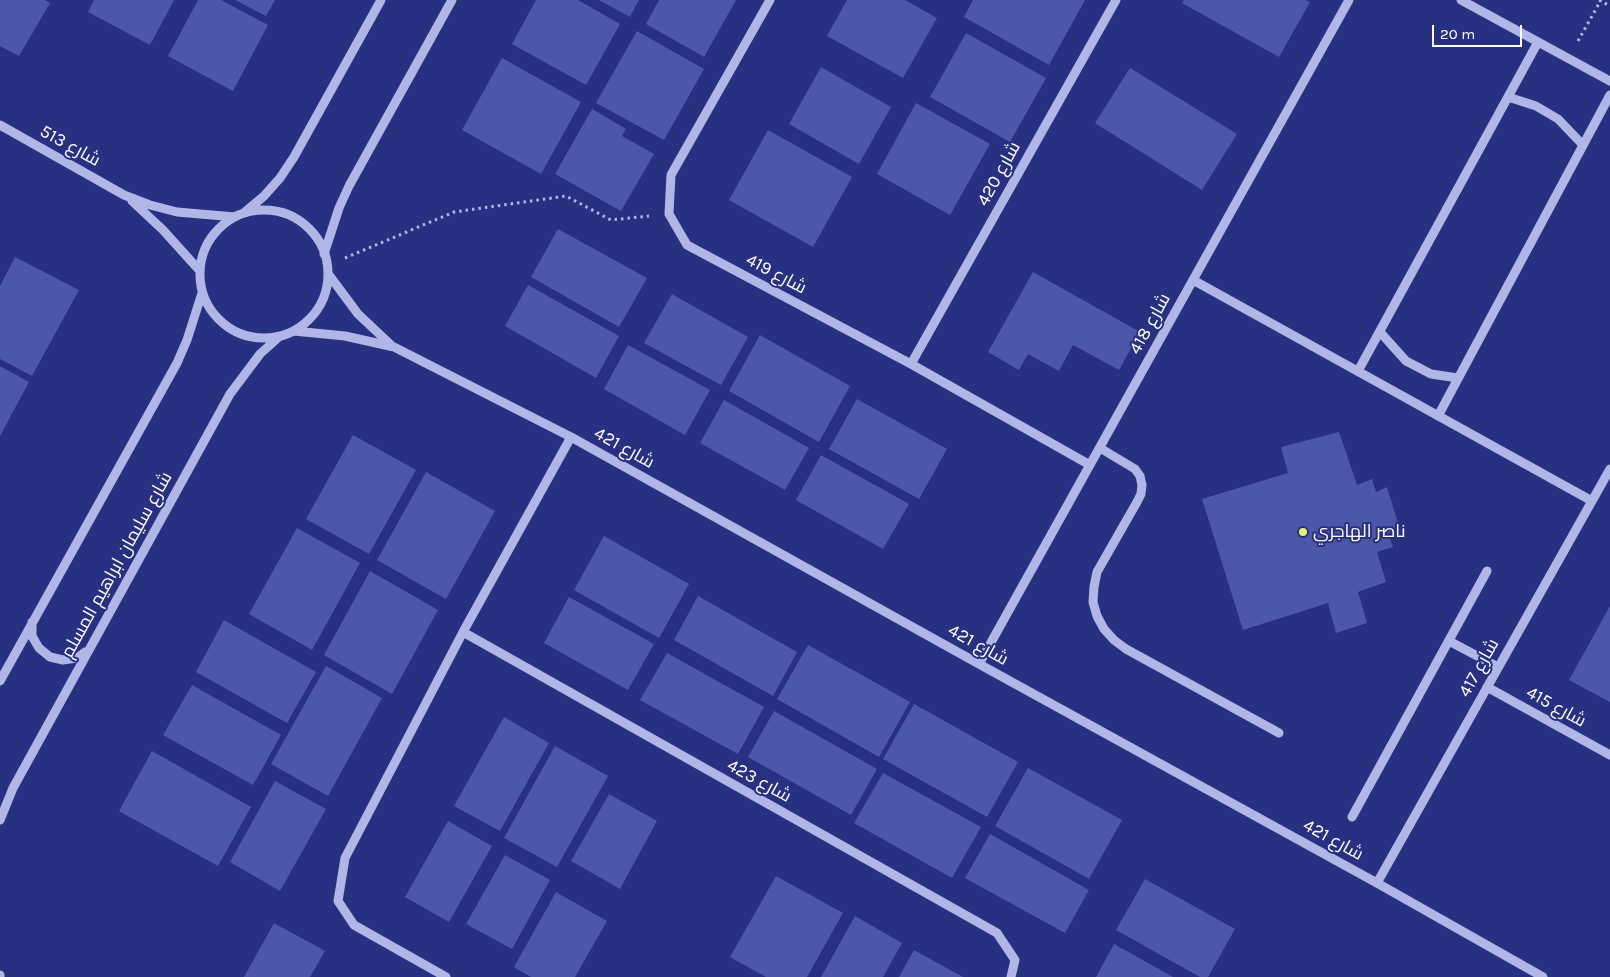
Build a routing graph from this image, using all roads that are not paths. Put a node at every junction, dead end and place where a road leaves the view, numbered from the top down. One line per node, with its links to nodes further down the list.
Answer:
1 (381, 0): 14 (street)
2 (452, 0): 16 (street)
3 (770, 0): 25 (street, شارع 419)
4 (1116, 0): 25 (street, شارع 420)
5 (1349, 0): 19 (street, شارع 418)
6 (1461, 0): 7 (street)
7 (1538, 42): 8 (street); 10 (street)
8 (1610, 82)
9 (1610, 95): 12 (street)
10 (1508, 97): 12 (street); 22 (street)
11 (0, 125): 13 (street, شارع 513)
12 (1583, 145): 27 (street)
13 (124, 194): 15 (street, شارع 513); 17 (street, شارع 513)
14 (245, 212): 15 (street); 16 (street)
15 (234, 217): 17 (street)
16 (324, 254): 18 (street)
17 (200, 271): 20 (street)
18 (328, 275): 21 (street); 24 (street, شارع 421)
19 (1193, 280): 26 (street); 30 (street, شارع 418)
20 (202, 293): 23 (street); 35 (street)
21 (294, 331): 23 (street); 24 (street, شارع 421)
22 (1380, 332): 26 (street); 27 (street)
23 (280, 336): 38 (street, شارع سليمان ابراهيم المسلم)
24 (394, 348): 29 (street, شارع 421)
25 (911, 364): 31 (street, شارع 419)
26 (1358, 372): 28 (street)
27 (1458, 378): 28 (street)
28 (1438, 416): 33 (street)
29 (571, 437): 36 (street); 39 (street, شارع 421)
30 (1100, 448): 31 (street, شارع 418); 43 (street)
31 (1090, 465): 39 (street, شارع 418)
32 (1610, 468): 33 (street, شارع 417)
33 (1592, 501): 40 (street, شارع 417)
34 (1487, 571): 37 (street)
35 (32, 622): 38 (street); 41 (street)
36 (463, 632): 48 (street); 49 (street, شارع 423)
37 (1449, 641): 40 (street); 45 (street)
38 (88, 650): 46 (street, شارع سليمان ابراهيم المسلم)
39 (979, 664): 47 (street, شارع 421)
40 (1498, 667): 42 (street, شارع 417)
41 (0, 681)
42 (1487, 687): 44 (street, شارع 415); 47 (street, شارع 417)
43 (1279, 733)
44 (1610, 755)
45 (1352, 817)
46 (0, 820)
47 (1377, 883): 50 (street, شارع 421)
48 (446, 977)
49 (1011, 977)
50 (1543, 977)

